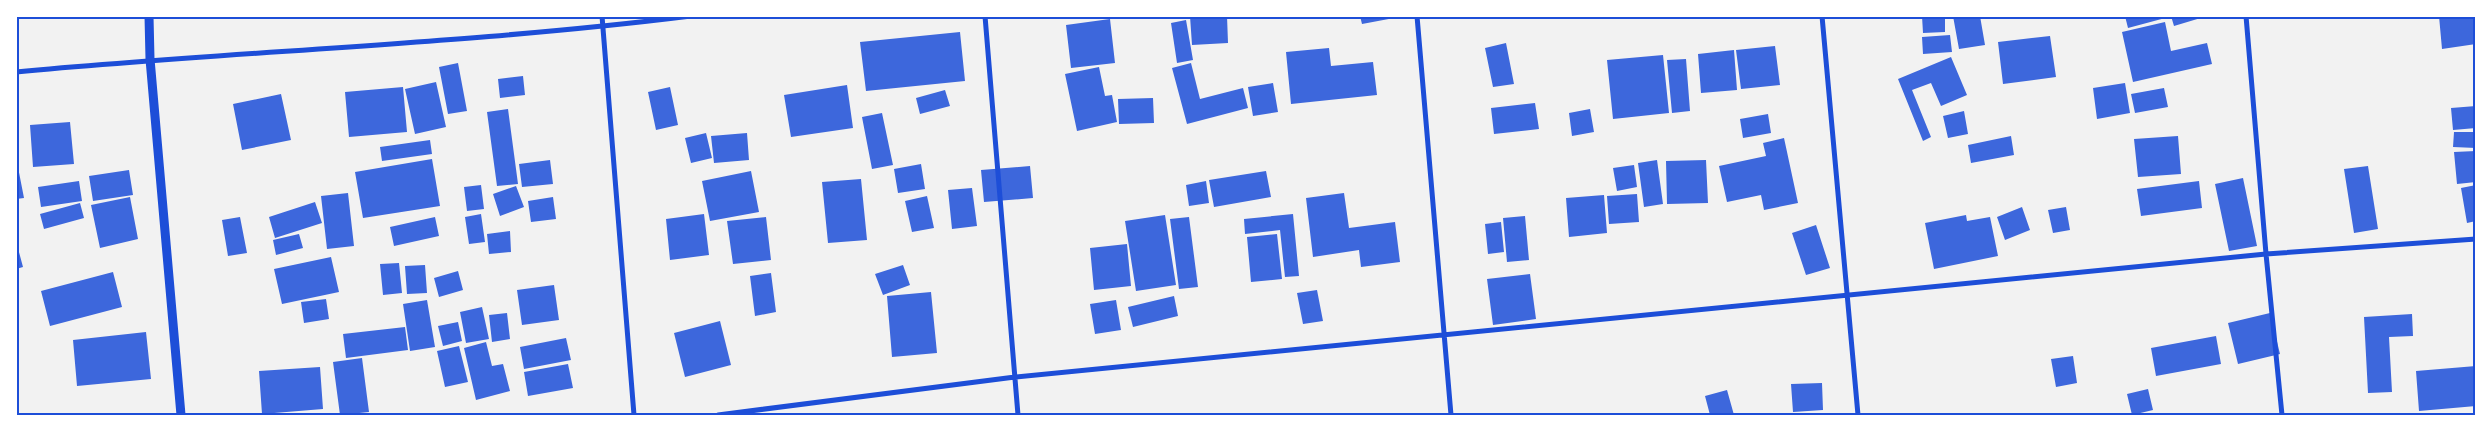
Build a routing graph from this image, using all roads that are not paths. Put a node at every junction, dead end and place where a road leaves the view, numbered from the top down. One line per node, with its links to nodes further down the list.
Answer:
1 (149, 16): 9 (street)
2 (602, 16): 8 (street)
3 (692, 16): 8 (street)
4 (984, 16): 15 (street)
5 (1417, 16): 14 (street)
6 (1822, 16): 13 (street)
7 (2246, 16): 12 (street)
8 (602, 27): 9 (street); 17 (street)
9 (150, 59): 10 (street); 16 (street)
10 (16, 72)
11 (2476, 238): 12 (street)
12 (2266, 254): 13 (street); 22 (street)
13 (1845, 295): 14 (street); 21 (street)
14 (1443, 335): 15 (street); 20 (street)
15 (1014, 377): 18 (street); 19 (street)
16 (180, 415)
17 (634, 415)
18 (718, 415)
19 (1018, 415)
20 (1452, 415)
21 (1858, 415)
22 (2282, 415)

